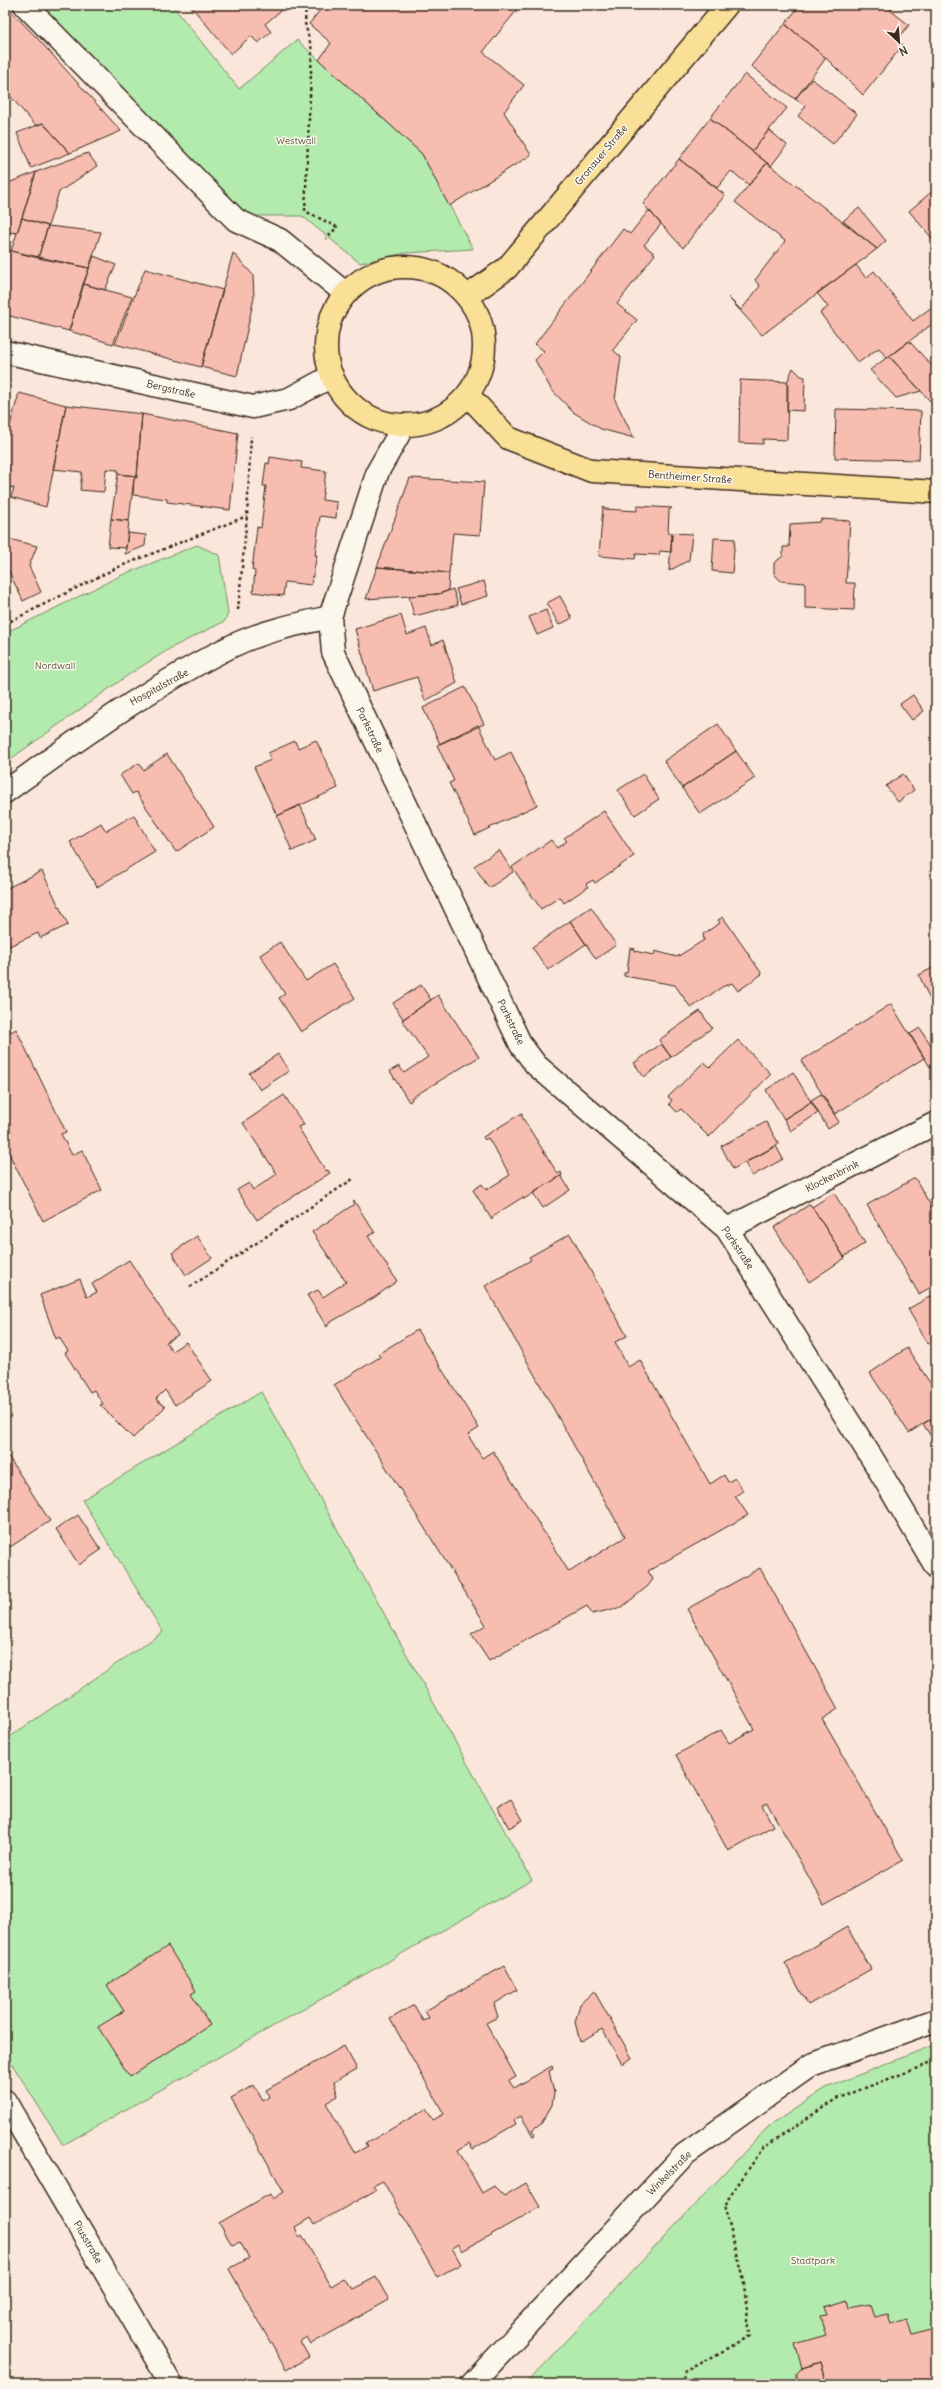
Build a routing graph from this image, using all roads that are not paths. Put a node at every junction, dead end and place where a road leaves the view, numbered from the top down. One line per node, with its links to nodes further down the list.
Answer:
1 (24, 5): 3 (street)
2 (727, 5): 4 (main road, Gronauer Straße)
3 (345, 293): 4 (main road); 6 (main road)
4 (468, 296): 7 (main road)
5 (5, 352): 6 (street, Bergstraße)
6 (332, 376): 8 (main road)
7 (468, 395): 8 (main road); 9 (main road, Bentheimer Straße)
8 (404, 425): 10 (street, Parkstraße)
9 (936, 492)
10 (330, 617): 11 (street, Hospitalstraße); 13 (street, Parkstraße)
11 (5, 792)
12 (936, 1123): 13 (street, Klockenbrink)
13 (727, 1229): 14 (street, Parkstraße)
14 (936, 1567)
15 (936, 2020): 18 (street, Winkelstraße)
16 (5, 2101): 17 (street, Piusstraße)
17 (171, 2384)
18 (472, 2384)

